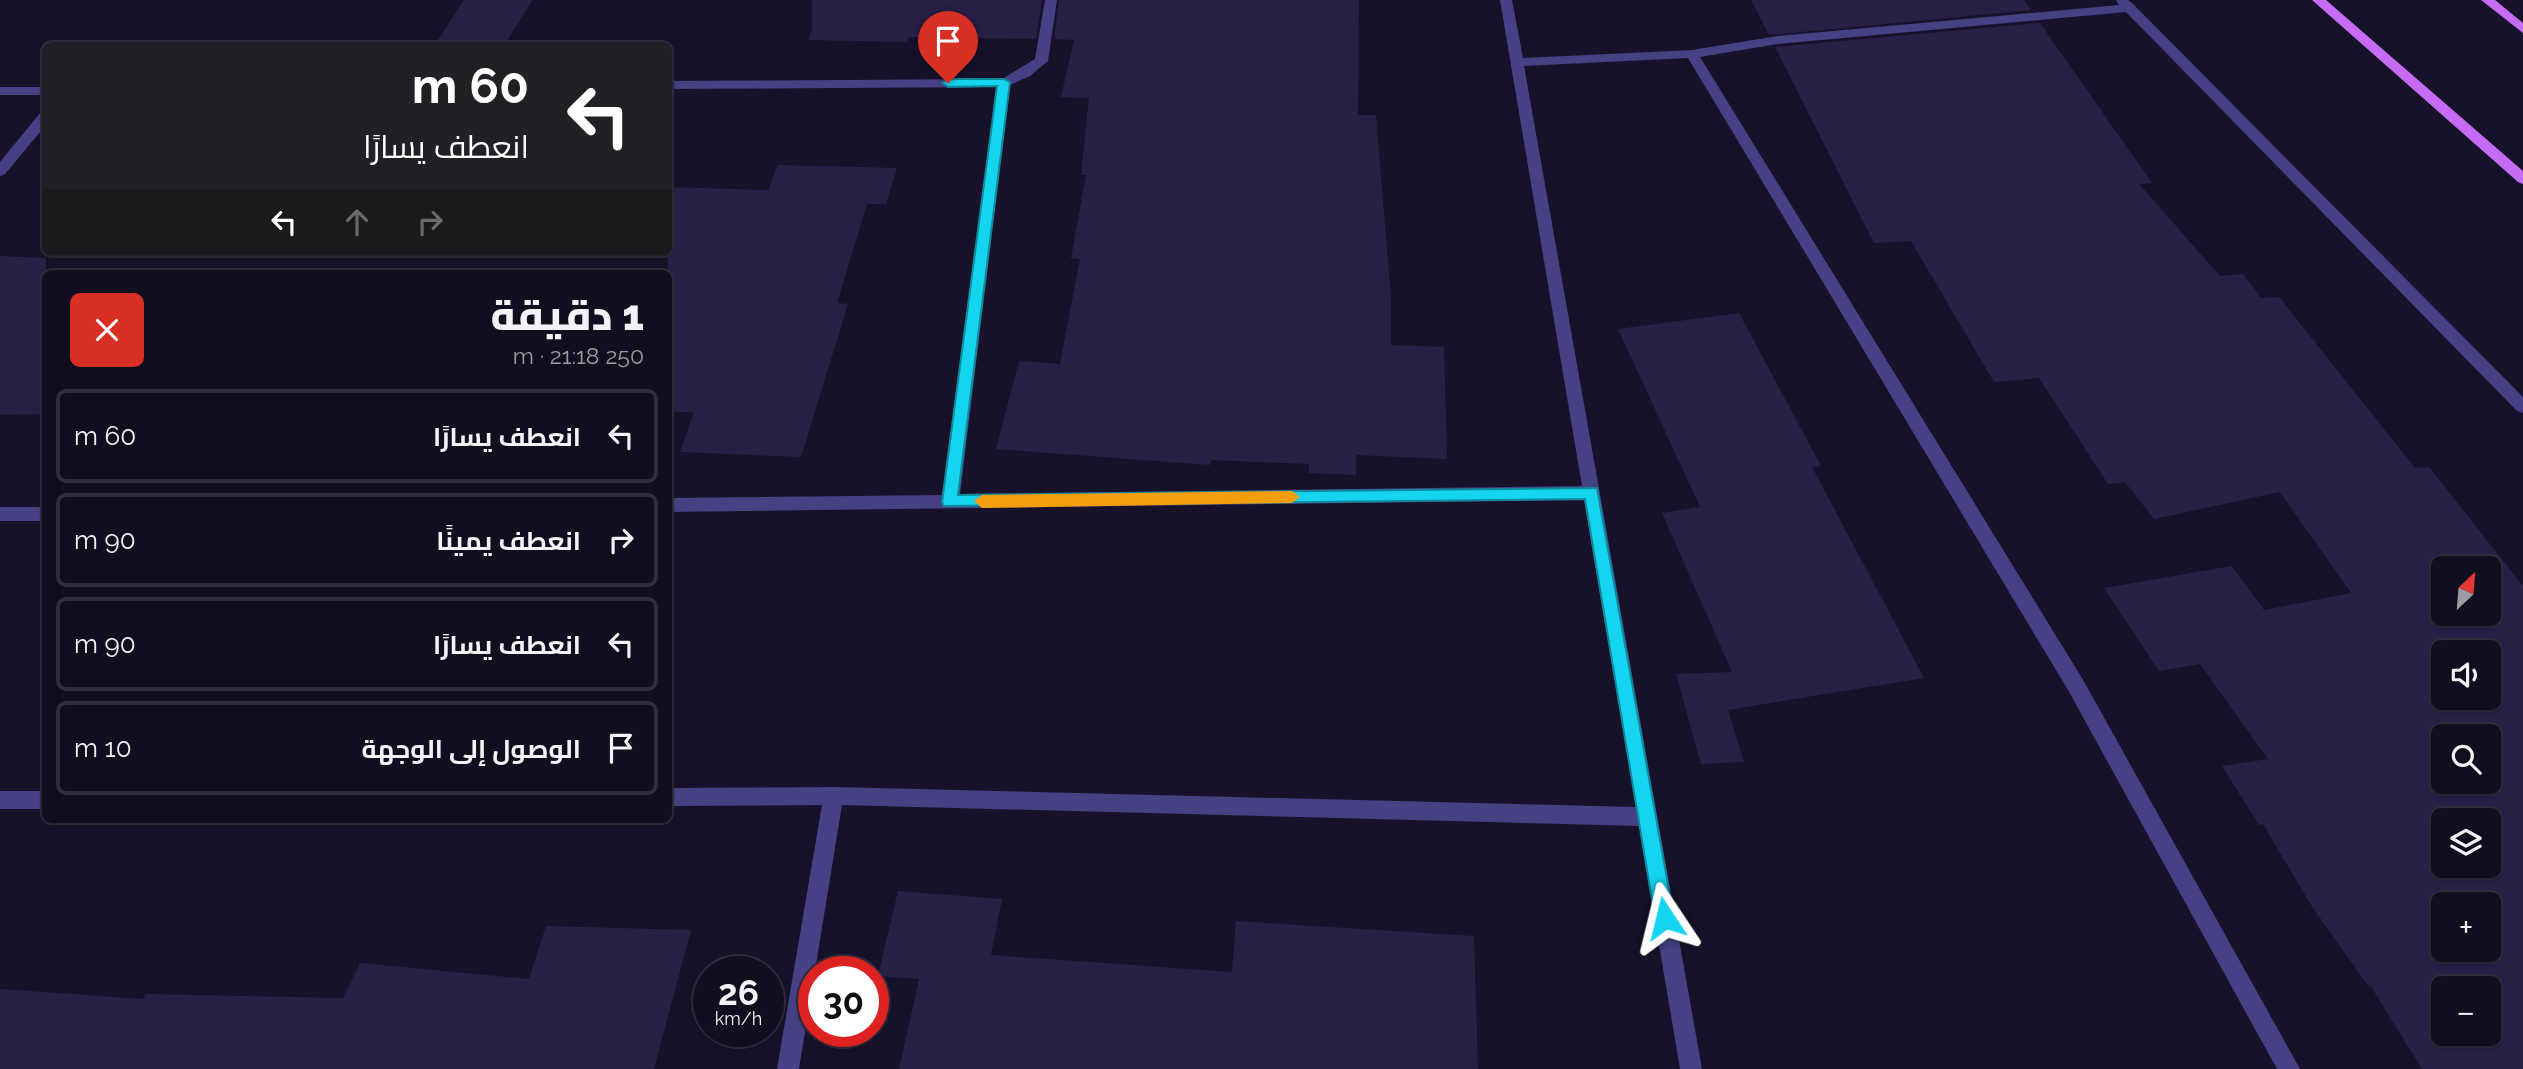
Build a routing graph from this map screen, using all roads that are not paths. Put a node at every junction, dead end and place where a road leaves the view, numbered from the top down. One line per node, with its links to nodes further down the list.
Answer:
1 (1051, 0): 9 (street)
2 (1506, 0): 8 (street)
3 (2318, 0): 15 (main road)
4 (2487, 0): 6 (main road)
5 (2125, 4): 7 (street); 16 (street)
6 (2523, 29)
7 (1692, 54): 8 (street); 29 (street)
8 (1517, 62): 17 (street)
9 (1004, 82): 10 (street); 18 (street)
10 (672, 86)
11 (0, 91): 12 (street)
12 (42, 91)
13 (42, 120): 14 (street)
14 (0, 171)
15 (2523, 179)
16 (2523, 407)
17 (1591, 492): 18 (street); 26 (street)
18 (950, 502): 19 (street)
19 (672, 505)
20 (42, 513): 21 (street)
21 (0, 514)
22 (834, 796): 23 (street); 26 (street); 27 (street)
23 (672, 797)
24 (0, 800): 25 (street)
25 (42, 800)
26 (1647, 817): 28 (street)
27 (788, 1069)
28 (1691, 1069)
29 (2289, 1069)

